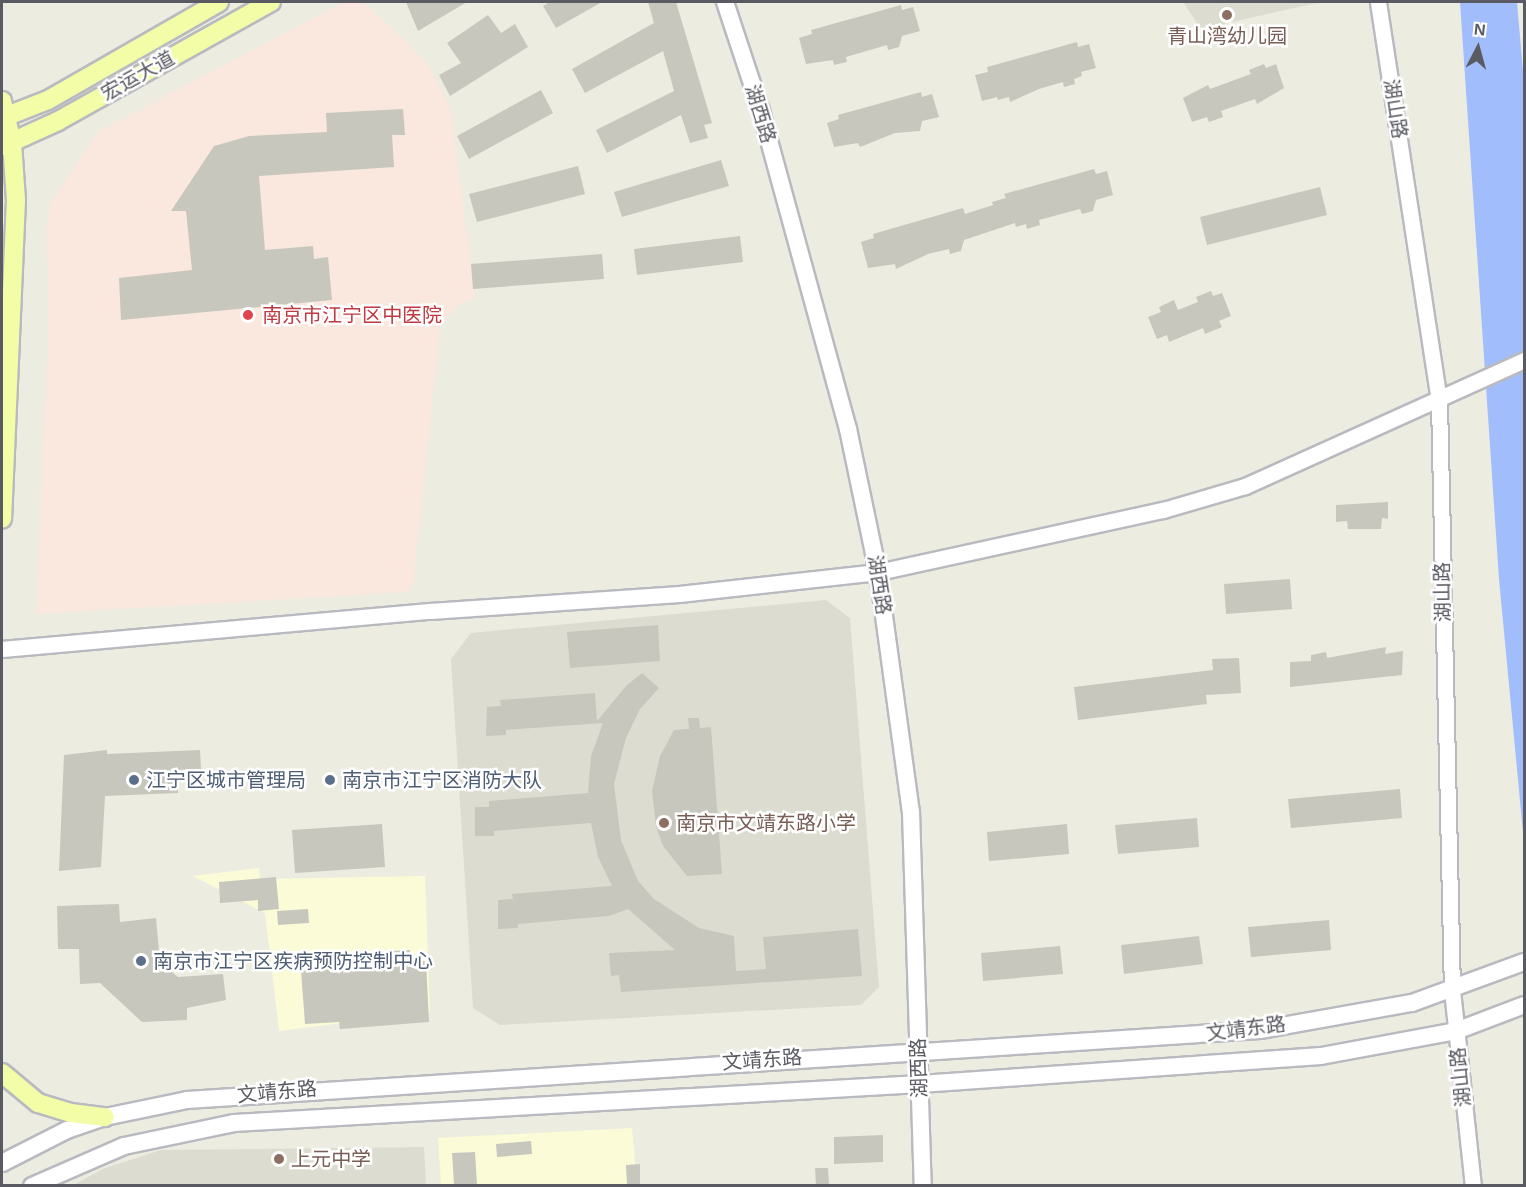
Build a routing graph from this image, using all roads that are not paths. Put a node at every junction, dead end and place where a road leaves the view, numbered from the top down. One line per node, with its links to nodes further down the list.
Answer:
1 (219, 2): 5 (main road, 宏运大道)
2 (271, 2): 6 (main road, 宏运大道)
3 (725, 2): 10 (main road, 湖西路)
4 (1378, 2): 8 (street, 湖山路)
5 (3, 112): 6 (main road)
6 (7, 144): 9 (main road)
7 (1524, 360): 8 (street)
8 (1439, 401): 10 (street); 13 (street, 湖山路)
9 (2, 519)
10 (878, 572): 11 (street); 16 (main road, 湖西路)
11 (2, 649)
12 (1524, 962): 13 (main road, 文靖东路)
13 (1452, 990): 15 (street, 湖山路); 16 (main road, 文靖东路)
14 (1524, 1005): 15 (main road, 文靖东路)
15 (1456, 1031): 18 (main road, 文靖东路); 23 (street, 湖山路)
16 (918, 1049): 18 (main road, 湖西路); 19 (main road, 文靖东路)
17 (2, 1072): 19 (main road)
18 (920, 1084): 21 (main road, 文靖东路); 22 (main road, 湖西路)
19 (105, 1117): 20 (main road, 文靖东路)
20 (2, 1163)
21 (32, 1185)
22 (923, 1185)
23 (1473, 1185)

